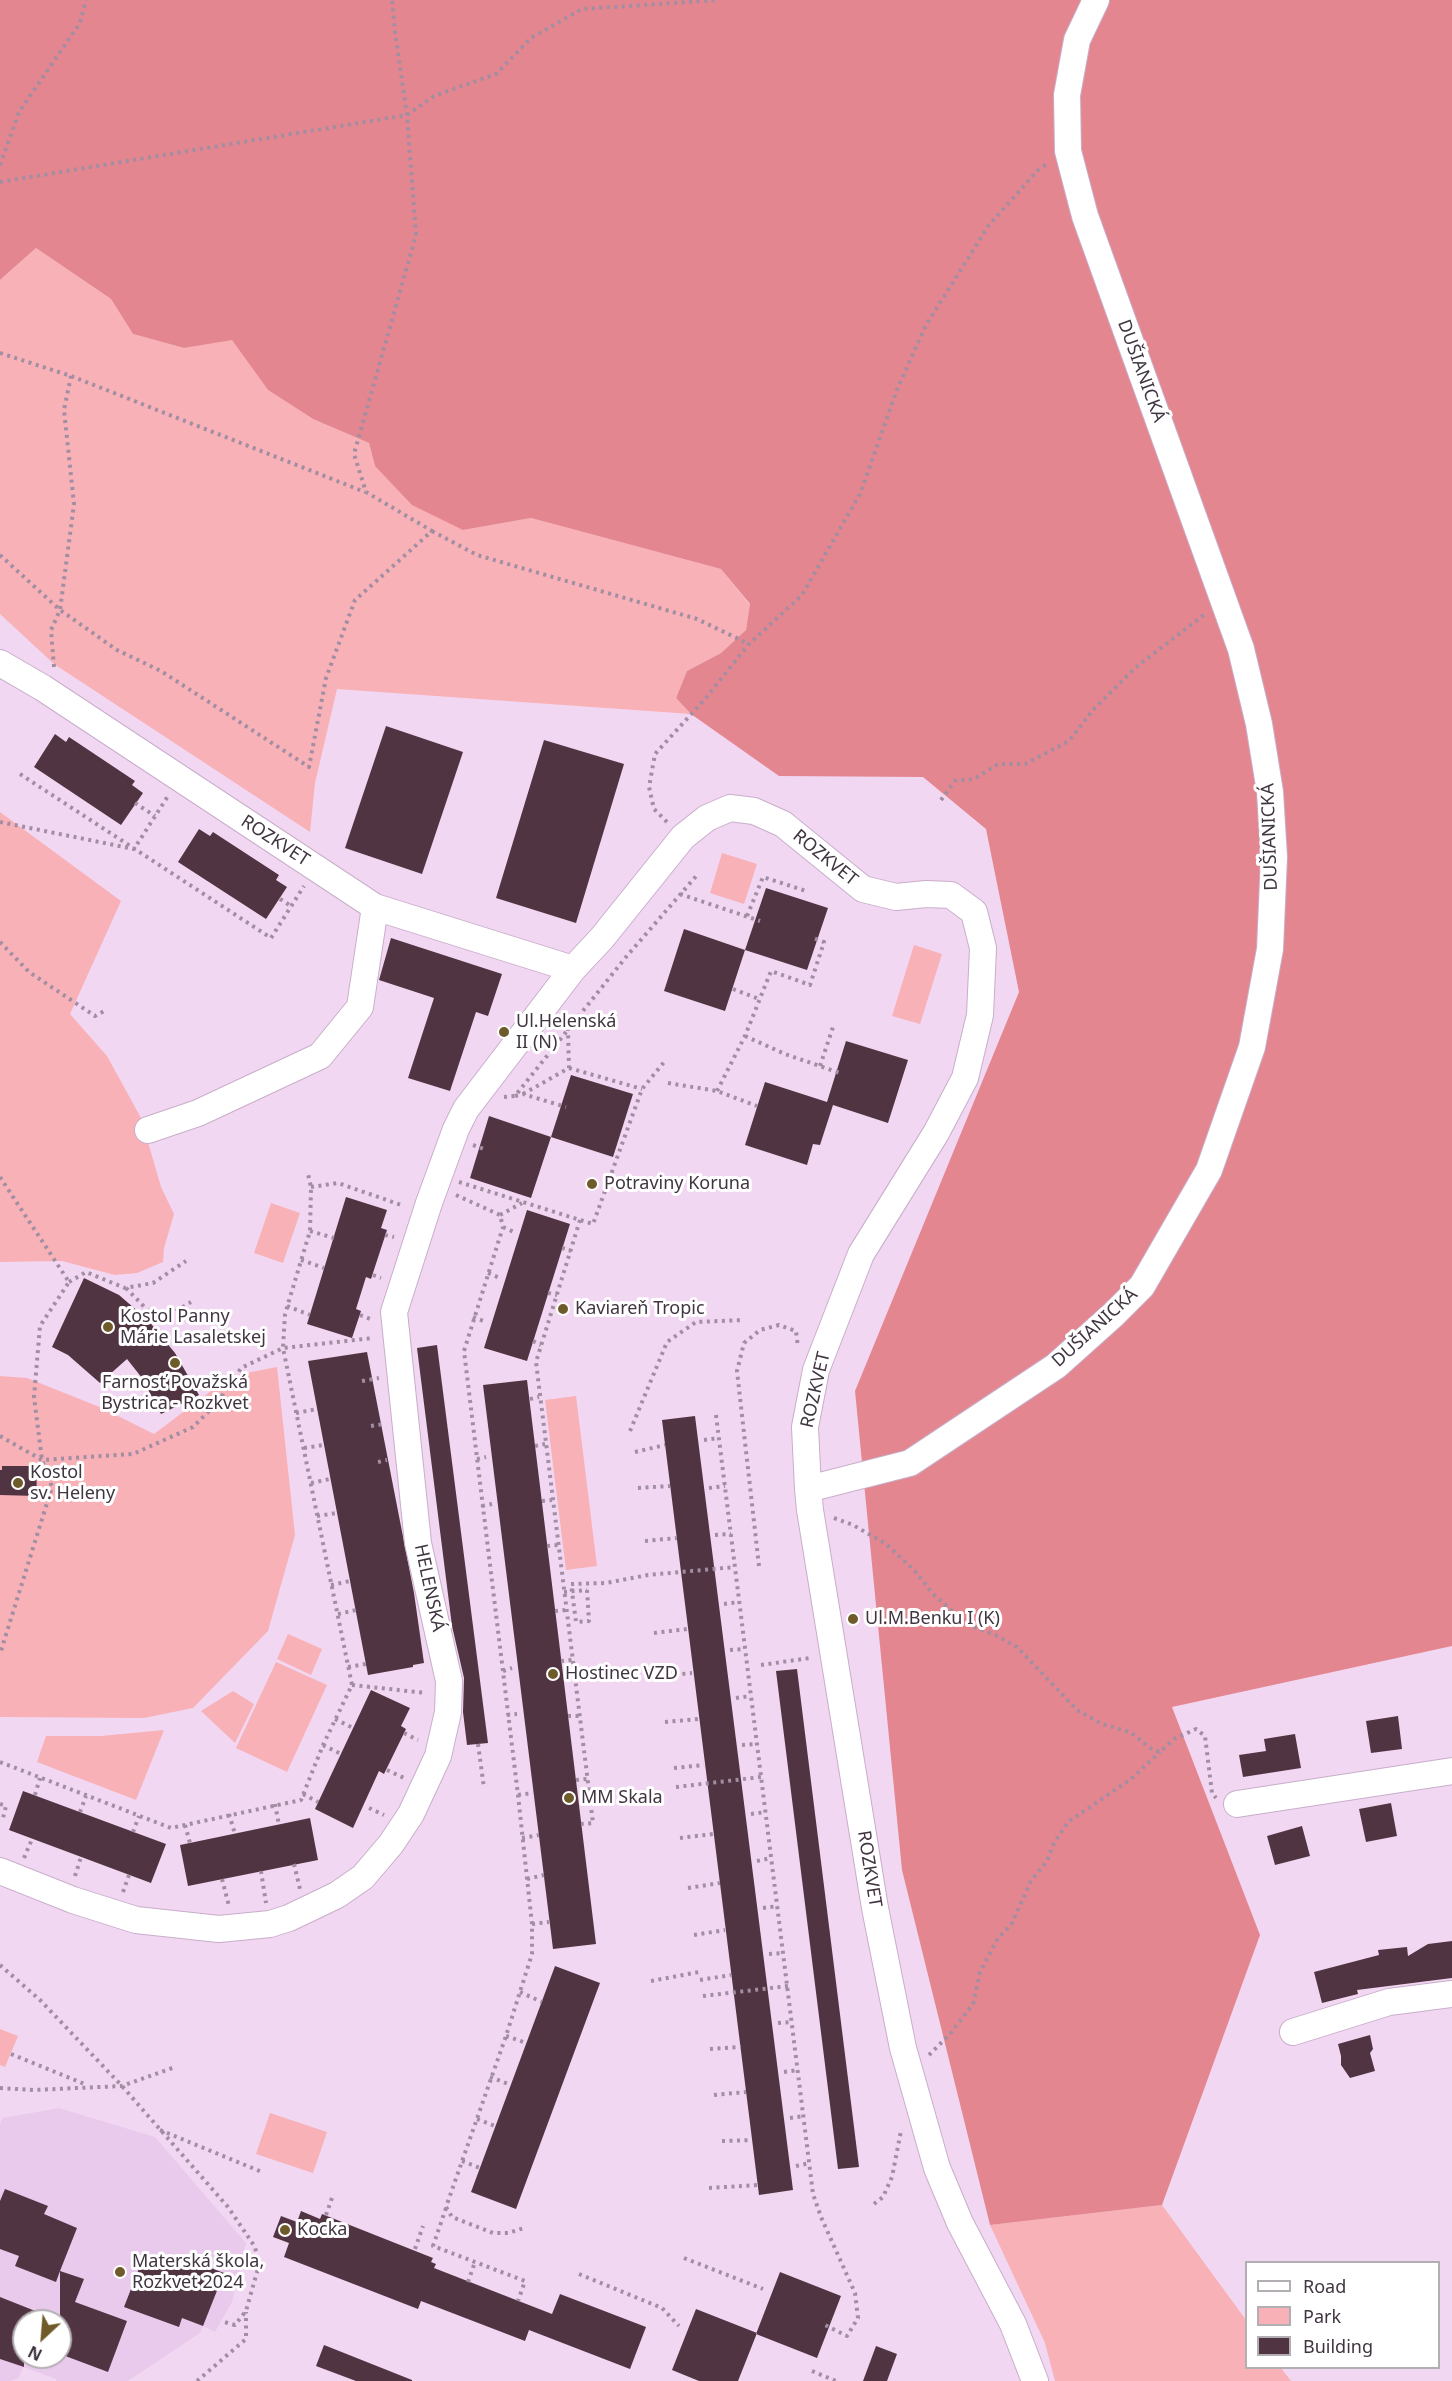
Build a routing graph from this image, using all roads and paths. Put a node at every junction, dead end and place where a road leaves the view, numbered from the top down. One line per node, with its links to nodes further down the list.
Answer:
1 (86, 0): 7 (path)
2 (392, 0): 5 (path)
3 (719, 0): 5 (path)
4 (1096, 0): 6 (street, DUŠIANICKÁ)
5 (407, 115): 8 (path); 11 (path)
6 (1068, 151): 14 (street, DUŠIANICKÁ); 16 (path)
7 (0, 165)
8 (0, 182)
9 (0, 353): 10 (path)
10 (71, 376): 11 (path); 15 (path)
11 (366, 492): 12 (path)
12 (432, 531): 15 (path); 16 (path)
13 (0, 555): 15 (path)
14 (1226, 605): 21 (path); 126 (street, DUŠIANICKÁ)
15 (60, 610): 18 (path)
16 (749, 644): 25 (path)
17 (0, 663): 18 (street, ROZKVET)
18 (43, 688): 33 (street, ROZKVET)
19 (20, 774): 26 (path)
20 (172, 790): 23 (path)
21 (940, 800)
22 (135, 803): 23 (path)
23 (155, 816): 26 (path)
24 (0, 822): 26 (path)
25 (683, 837): 38 (street, ROZKVET); 100 (street, ROZKVET)
26 (134, 849): 32 (path)
27 (698, 874): 30 (path)
28 (308, 880): 32 (path)
29 (806, 891): 34 (path)
30 (680, 894): 34 (path); 44 (path)
31 (280, 899): 32 (path)
32 (291, 906)
33 (375, 907): 39 (street, ROZKVET); 58 (street)
34 (747, 916): 35 (path)
35 (760, 921)
36 (813, 938): 41 (path)
37 (0, 942): 42 (path)
38 (593, 947): 39 (street, HELENSKÁ)
39 (573, 969): 67 (street, HELENSKÁ)
40 (733, 989): 41 (path)
41 (759, 999): 45 (path)
42 (106, 1010)
43 (833, 1027): 47 (path)
44 (568, 1030): 48 (path); 54 (path)
45 (745, 1036): 47 (path); 52 (path)
46 (665, 1061): 51 (path)
47 (820, 1066): 49 (path)
48 (569, 1068): 51 (path); 53 (path)
49 (840, 1073)
50 (668, 1083): 52 (path)
51 (642, 1089): 69 (path)
52 (717, 1091): 56 (path)
53 (523, 1094): 54 (path); 57 (path)
54 (515, 1096): 55 (path)
55 (493, 1098)
56 (757, 1106)
57 (566, 1107)
58 (148, 1130)
59 (470, 1144): 60 (path)
60 (467, 1153)
61 (460, 1172): 64 (path)
62 (308, 1174): 65 (path)
63 (0, 1177): 81 (path)
64 (457, 1182): 66 (path); 68 (path)
65 (311, 1187): 67 (path); 71 (path)
66 (522, 1202): 68 (path); 69 (path)
67 (421, 1206): 233 (street, HELENSKÁ)
68 (500, 1215): 70 (path)
69 (580, 1220): 75 (path)
70 (503, 1227): 72 (path); 79 (path)
71 (310, 1231): 73 (path); 76 (path)
72 (514, 1232)
73 (334, 1238)
74 (562, 1248): 75 (path)
75 (571, 1251): 84 (path)
76 (301, 1260): 78 (path); 86 (path)
77 (186, 1261): 82 (path)
78 (324, 1268)
79 (488, 1273): 80 (path); 90 (path)
80 (500, 1278)
81 (69, 1282): 82 (path); 120 (path)
82 (125, 1288): 85 (path)
83 (548, 1293): 84 (path)
84 (556, 1295): 96 (path)
85 (190, 1302)
86 (287, 1306): 88 (path); 97 (path)
87 (377, 1310): 89 (path)
88 (310, 1315)
89 (360, 1315)
90 (473, 1317): 92 (path); 105 (path)
91 (743, 1320): 109 (path)
92 (486, 1322)
93 (374, 1331): 94 (path)
94 (375, 1338): 97 (path); 98 (path)
95 (533, 1341): 96 (path)
96 (541, 1345): 102 (path)
97 (283, 1348): 107 (path); 120 (path)
98 (377, 1348)
99 (381, 1368): 101 (path)
100 (816, 1370): 126 (street, ROZKVET); 145 (path)
101 (362, 1382)
102 (539, 1397): 103 (path); 113 (path)
103 (530, 1399)
104 (317, 1409): 107 (path)
105 (472, 1410): 106 (path); 121 (path)
106 (480, 1410)
107 (296, 1413): 117 (path)
108 (716, 1415): 111 (path)
109 (630, 1431)
110 (0, 1436): 120 (path)
111 (719, 1438): 112 (path); 125 (path)
112 (704, 1440)
113 (545, 1444): 116 (path); 129 (path)
114 (324, 1445): 117 (path)
115 (665, 1445): 118 (path)
116 (535, 1446)
117 (304, 1448): 123 (path)
118 (635, 1452)
119 (486, 1457): 121 (path)
120 (42, 1460): 162 (path)
121 (477, 1460): 132 (path)
122 (330, 1479): 123 (path)
123 (311, 1483): 134 (path)
124 (670, 1486): 127 (path)
125 (725, 1486): 128 (path); 137 (path)
126 (820, 1487): 135 (path); 275 (street, ROZKVET)
127 (638, 1488)
128 (710, 1488)
129 (552, 1500): 130 (path); 141 (path)
130 (542, 1501)
131 (492, 1504): 132 (path)
132 (483, 1506): 144 (path)
133 (337, 1513): 134 (path)
134 (317, 1516): 148 (path)
135 (833, 1518): 136 (path); 189 (path)
136 (836, 1529)
137 (731, 1534): 138 (path); 146 (path)
138 (716, 1535)
139 (676, 1538): 140 (path)
140 (645, 1540)
141 (558, 1545): 142 (path); 149 (path)
142 (547, 1546)
143 (497, 1551): 144 (path)
144 (489, 1552): 157 (path)
145 (759, 1566)
146 (735, 1567): 149 (path, bridge); 150 (path)
147 (350, 1581): 148 (path)
148 (331, 1585): 155 (path)
149 (564, 1592): 153 (path)
150 (740, 1602): 151 (path); 160 (path)
151 (724, 1604)
152 (356, 1610): 155 (path)
153 (566, 1610): 154 (path); 164 (path)
154 (555, 1611)
155 (338, 1614): 168 (path)
156 (506, 1620): 157 (path)
157 (498, 1622): 170 (path)
158 (687, 1629): 159 (path)
159 (654, 1633)
160 (745, 1648): 161 (path); 175 (path)
161 (730, 1650)
162 (0, 1654)
163 (811, 1658): 167 (path)
164 (572, 1660): 165 (path); 180 (path)
165 (561, 1661)
166 (366, 1664): 168 (path)
167 (761, 1665)
168 (348, 1667): 173 (path)
169 (512, 1668): 170 (path)
170 (503, 1671): 178 (path)
171 (692, 1673): 172 (path)
172 (660, 1676)
173 (352, 1685): 174 (path); 181 (path)
174 (436, 1694)
175 (751, 1696): 176 (path); 186 (path)
176 (736, 1698)
177 (517, 1714): 178 (path)
178 (507, 1715): 206 (path)
179 (568, 1716): 180 (path)
180 (579, 1716): 198 (path)
181 (335, 1719): 184 (path); 187 (path)
182 (698, 1719): 183 (path)
183 (665, 1722)
184 (354, 1728)
185 (478, 1744): 202 (path)
186 (757, 1744): 188 (path); 196 (path)
187 (323, 1745): 190 (path); 204 (path)
188 (742, 1745)
189 (1160, 1752): 211 (path); 275 (path)
190 (341, 1754)
191 (0, 1762): 197 (path)
192 (704, 1765): 193 (path)
193 (674, 1768)
194 (387, 1770): 200 (path)
195 (1452, 1771): 211 (street)
196 (761, 1777): 201 (path); 213 (path)
197 (40, 1778): 205 (path); 207 (path)
198 (587, 1779): 199 (path); 218 (path)
199 (576, 1780)
200 (412, 1782)
201 (676, 1787)
202 (484, 1788)
203 (533, 1793): 206 (path)
204 (303, 1794): 208 (path); 210 (path)
205 (35, 1795)
206 (518, 1795): 225 (path)
207 (86, 1796): 212 (path); 216 (path)
208 (318, 1802)
209 (0, 1804): 217 (path)
210 (275, 1804): 214 (path); 220 (path)
211 (1236, 1804)
212 (81, 1812)
213 (766, 1812): 215 (path); 230 (path)
214 (229, 1814): 219 (path); 222 (path)
215 (751, 1814)
216 (139, 1816): 219 (path); 221 (path)
217 (0, 1817)
218 (581, 1824)
219 (185, 1825): 228 (path)
220 (279, 1825)
221 (133, 1832)
222 (235, 1834)
223 (713, 1834): 226 (path)
224 (539, 1835): 225 (path)
225 (522, 1838): 238 (path)
226 (680, 1838)
227 (32, 1839): 233 (path)
228 (190, 1843)
229 (81, 1857): 239 (path)
230 (771, 1858): 231 (path); 245 (path)
231 (757, 1861)
232 (294, 1864): 242 (path)
233 (8, 1865)
234 (261, 1872): 244 (path)
235 (129, 1875): 243 (path)
236 (544, 1875): 238 (path)
237 (222, 1879): 247 (path)
238 (527, 1879): 249 (path)
239 (74, 1880)
240 (720, 1882): 241 (path)
241 (688, 1887)
242 (301, 1895)
243 (121, 1898)
244 (275, 1904)
245 (778, 1906): 246 (path); 252 (path)
246 (763, 1908)
247 (231, 1913)
248 (549, 1922): 249 (path)
249 (532, 1924): 260 (path)
250 (725, 1930): 251 (path)
251 (694, 1935)
252 (784, 1953): 253 (path); 259 (path)
253 (769, 1954)
254 (0, 1965): 279 (path)
255 (699, 1972): 258 (path)
256 (731, 1975): 257 (path)
257 (700, 1980)
258 (651, 1981)
259 (788, 1986): 262 (path); 264 (path)
260 (520, 1992): 263 (path); 267 (path)
261 (1452, 1994): 266 (street)
262 (703, 1996)
263 (542, 2002)
264 (792, 2022): 265 (path); 273 (path)
265 (778, 2023)
266 (1293, 2032)
267 (506, 2036): 268 (path); 276 (path)
268 (526, 2043)
269 (741, 2048): 270 (path)
270 (710, 2049)
271 (11, 2054): 278 (path)
272 (175, 2067): 279 (path)
273 (798, 2070): 274 (path); 283 (path)
274 (784, 2072)
275 (911, 2076): 318 (street, ROZKVET)
276 (490, 2077): 277 (path); 285 (path)
277 (511, 2085)
278 (90, 2086): 279 (path); 280 (path)
279 (122, 2086): 288 (path)
280 (0, 2088)
281 (746, 2092): 282 (path)
282 (714, 2095)
283 (804, 2116): 284 (path); 292 (path)
284 (790, 2118)
285 (477, 2119): 287 (path); 291 (path)
286 (903, 2125): 299 (path)
287 (495, 2126)
288 (159, 2130): 295 (path); 311 (path)
289 (752, 2140): 290 (path)
290 (722, 2141)
291 (462, 2161): 294 (path); 300 (path)
292 (810, 2163): 293 (path); 314 (path)
293 (795, 2166)
294 (480, 2168)
295 (262, 2172)
296 (758, 2186): 297 (path)
297 (710, 2188)
298 (333, 2195): 301 (path)
299 (874, 2204)
300 (446, 2207): 303 (path); 306 (path)
301 (326, 2215)
302 (423, 2226): 304 (path)
303 (524, 2228)
304 (415, 2249)
305 (684, 2258): 309 (path)
306 (475, 2262): 308 (path); 310 (path)
307 (579, 2274): 313 (path)
308 (468, 2282)
309 (763, 2289)
310 (518, 2301)
311 (246, 2311): 312 (path); 316 (path)
312 (221, 2321)
313 (679, 2325)
314 (825, 2325)
315 (812, 2371): 317 (path)
316 (197, 2381)
317 (836, 2381)
318 (1035, 2381)

